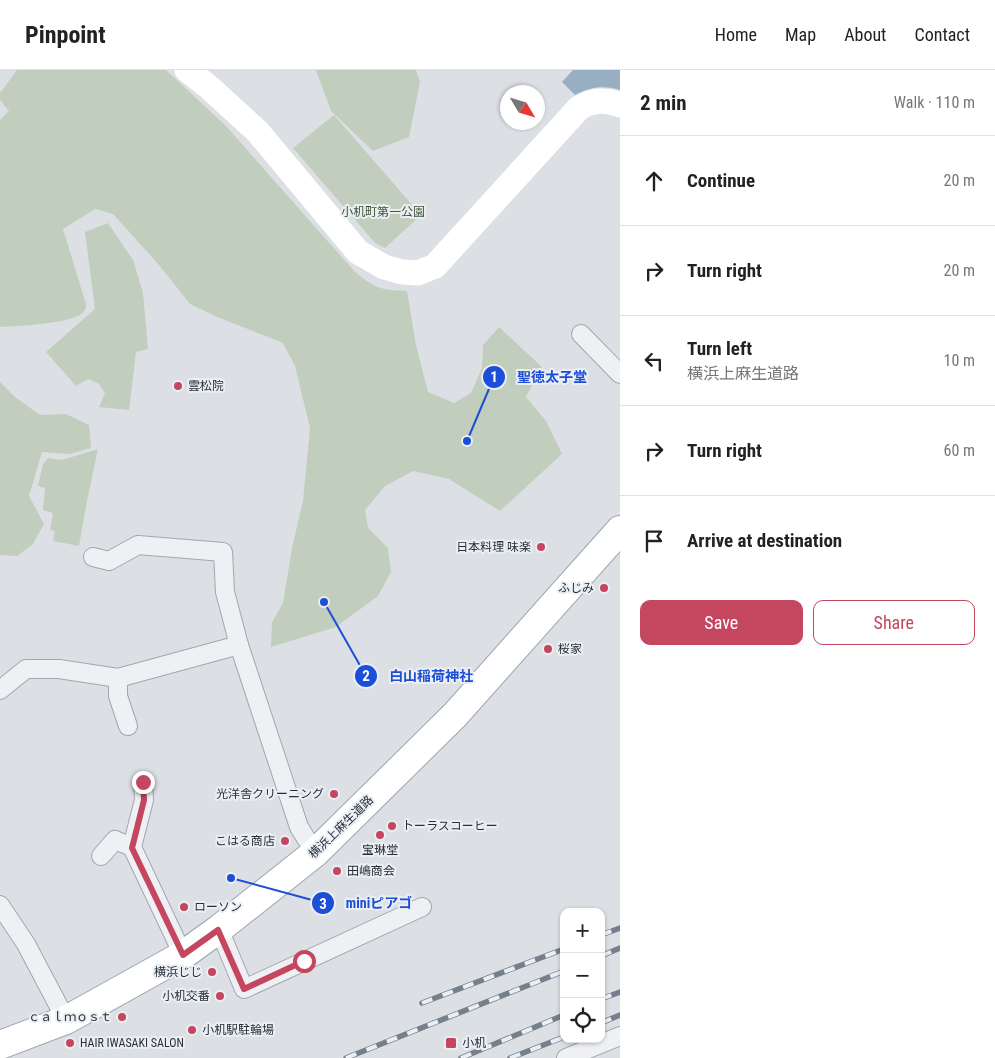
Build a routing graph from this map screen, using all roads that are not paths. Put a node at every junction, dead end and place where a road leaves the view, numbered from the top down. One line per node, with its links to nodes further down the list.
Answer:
1 (187, 70): 2 (street)
2 (620, 105)
3 (581, 334): 4 (street)
4 (620, 374)
5 (620, 530): 13 (main road, 横浜上麻生道路)
6 (92, 557): 7 (street)
7 (239, 645): 8 (street); 13 (street)
8 (118, 678): 9 (street); 10 (street)
9 (0, 690)
10 (128, 726)
11 (143, 782): 12 (street)
12 (132, 848): 14 (street); 18 (street)
13 (315, 853): 17 (main road, 横浜上麻生道路)
14 (101, 856)
15 (0, 905): 19 (street)
16 (422, 907): 17 (street)
17 (218, 930): 18 (main road, 横浜上麻生道路)
18 (183, 955): 19 (main road, 横浜上麻生道路)
19 (66, 1020): 21 (main road, 横浜上麻生道路)
20 (620, 1036): 22 (street)
21 (0, 1045)
22 (566, 1058)

